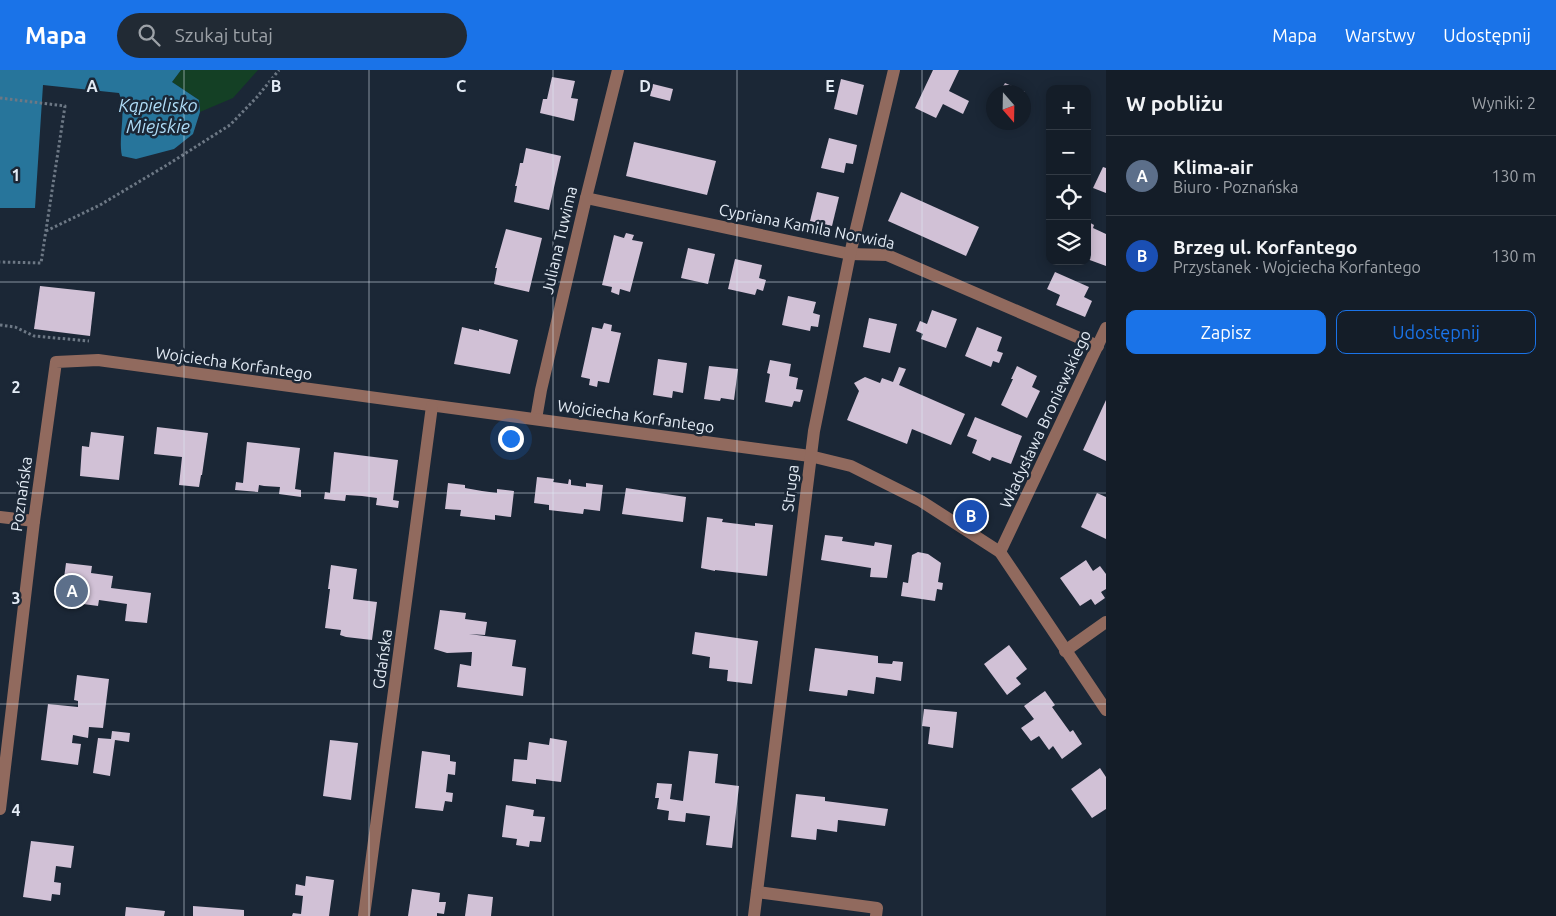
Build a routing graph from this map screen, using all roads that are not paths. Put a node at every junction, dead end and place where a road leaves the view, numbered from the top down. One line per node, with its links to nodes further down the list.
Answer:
1 (618, 70): 3 (street, Juliana Tuwima)
2 (894, 70): 4 (street, Struga)
3 (586, 198): 4 (street, Cypriana Kamila Norwida); 9 (street, Juliana Tuwima)
4 (850, 254): 6 (street, Cypriana Kamila Norwida); 10 (street, Struga)
5 (1106, 328): 6 (street, Władysława Broniewskiego)
6 (1098, 346): 13 (street, Władysława Broniewskiego)
7 (56, 362): 8 (street, Wojciecha Korfantego); 12 (street, Poznańska)
8 (432, 406): 9 (street, Wojciecha Korfantego); 19 (street, Gdańska)
9 (536, 419): 10 (street, Wojciecha Korfantego)
10 (810, 456): 13 (street, Wojciecha Korfantego); 18 (street, Struga)
11 (0, 517): 12 (street)
12 (34, 521): 17 (street, Poznańska)
13 (1000, 552): 15 (street, Wojciecha Korfantego)
14 (1106, 622): 15 (street)
15 (1065, 651): 16 (street, Wojciecha Korfantego)
16 (1106, 710)
17 (0, 809)
18 (757, 892): 20 (street, Struga); 21 (street)
19 (364, 916)
20 (754, 916)
21 (876, 916)

